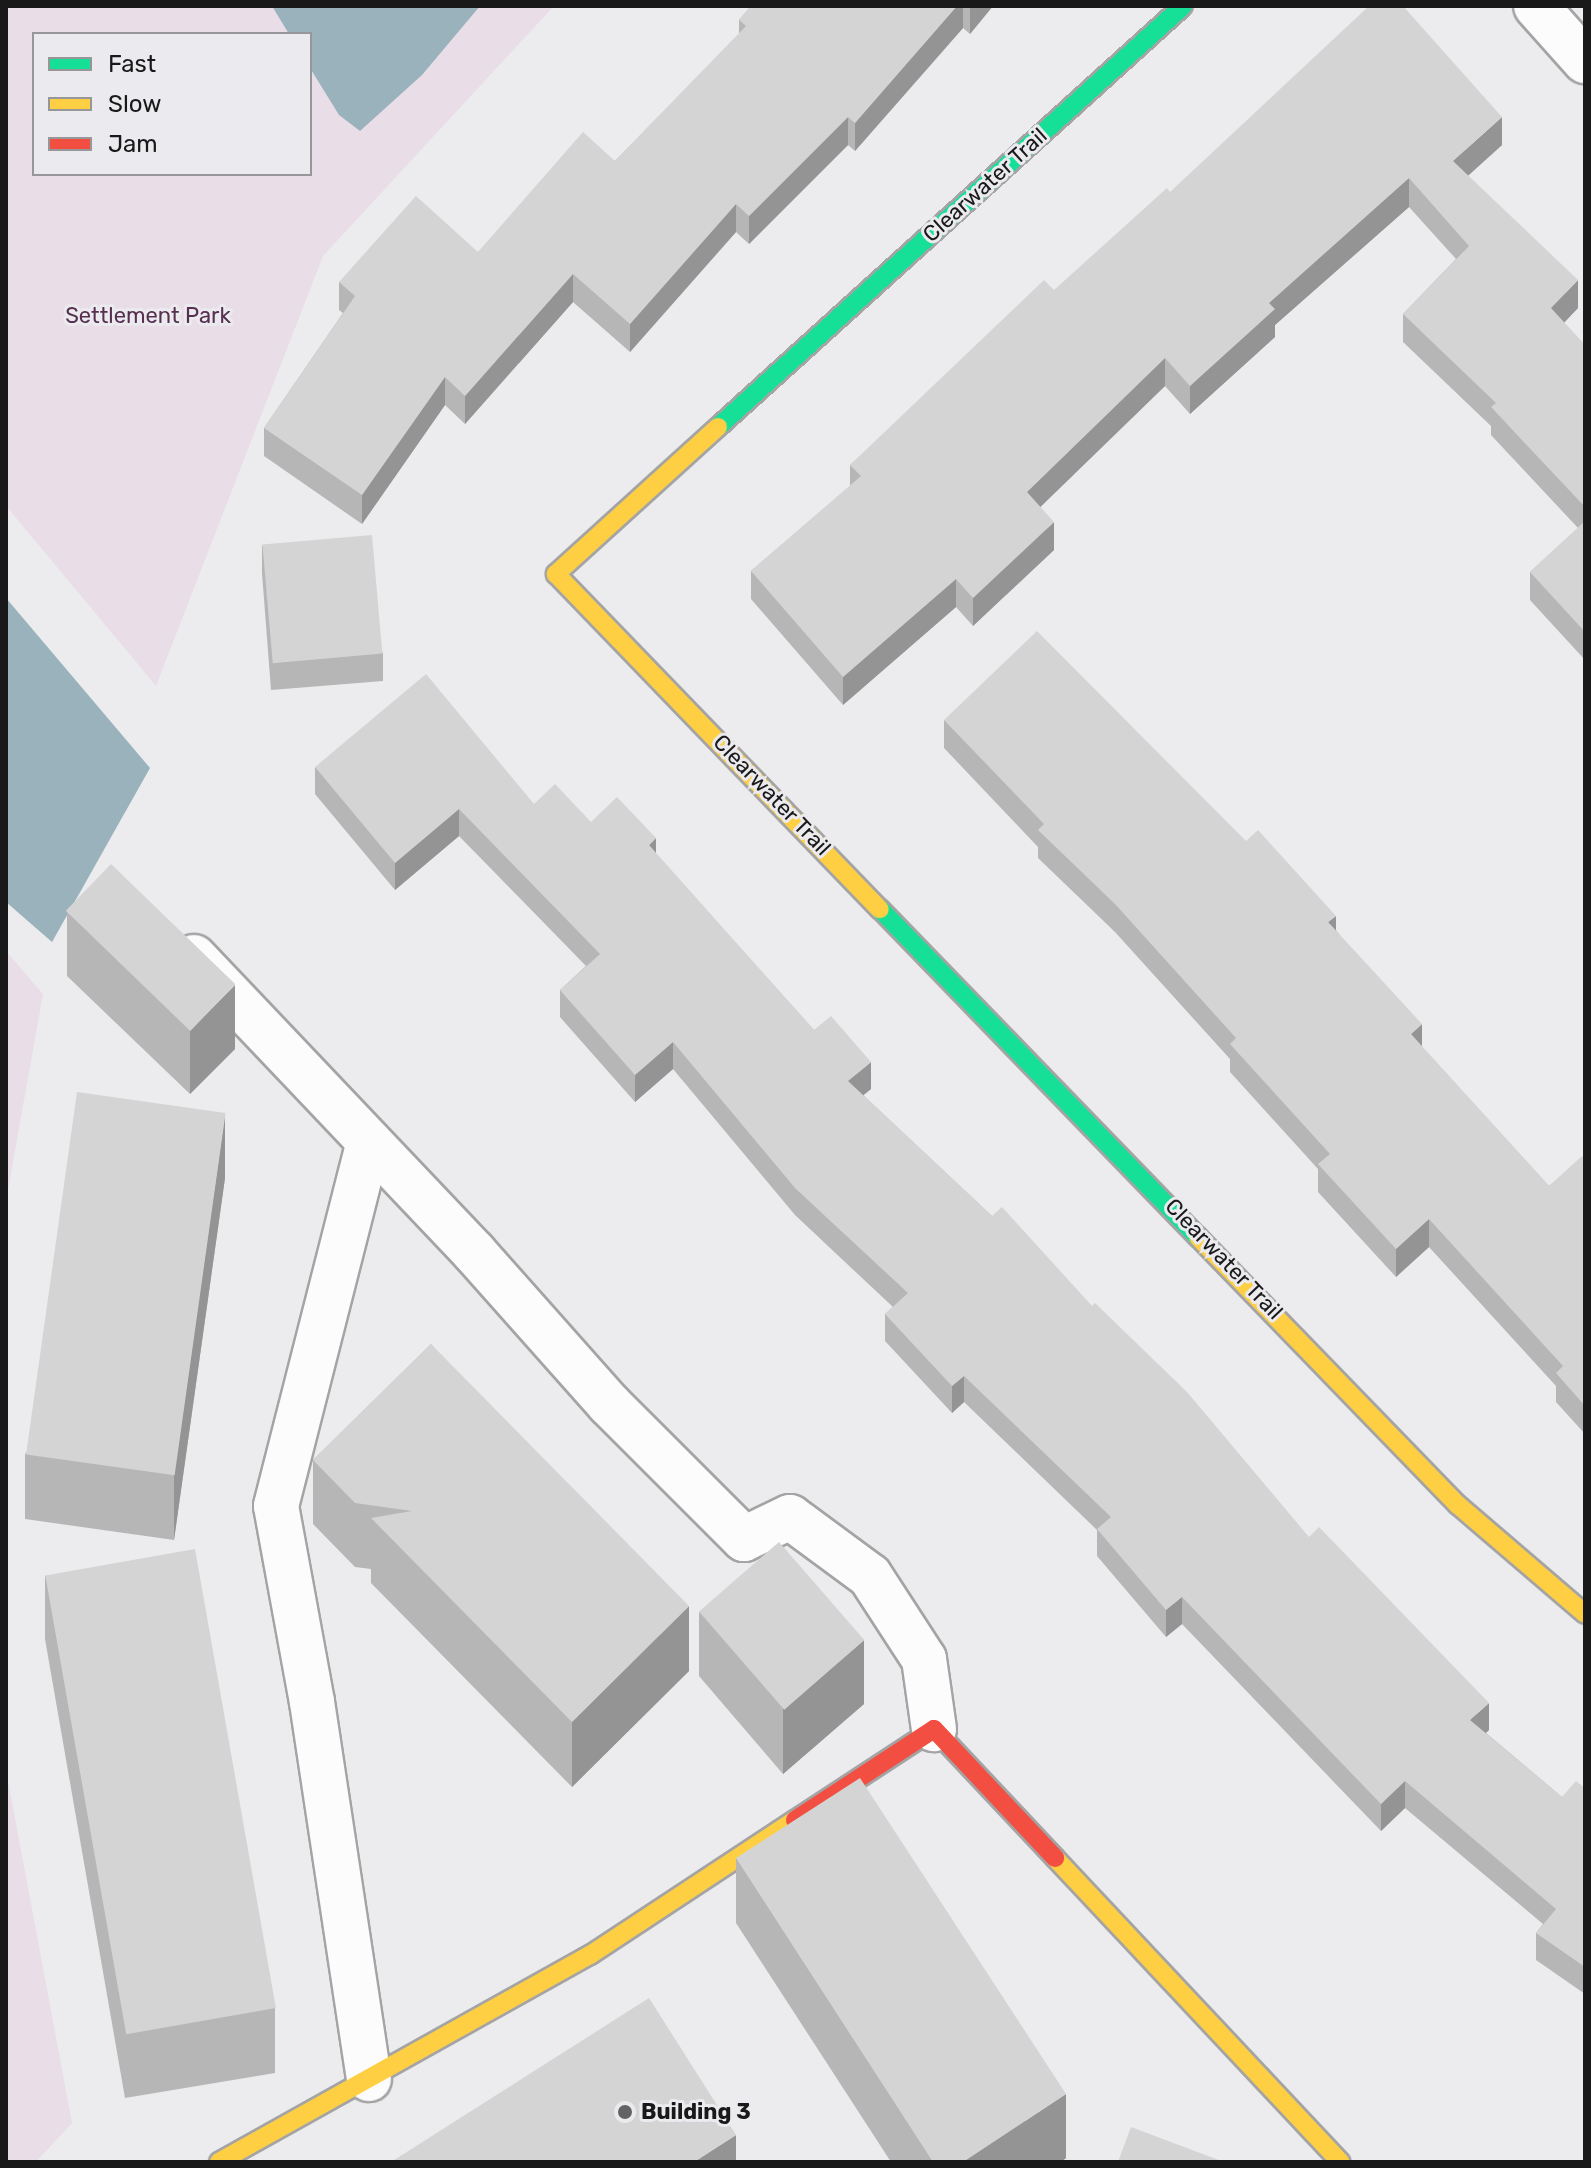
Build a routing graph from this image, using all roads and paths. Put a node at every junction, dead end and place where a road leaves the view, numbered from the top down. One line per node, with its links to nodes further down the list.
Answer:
1 (1183, 6): 6 (street, Clearwater Trail)
2 (1536, 6): 3 (street)
3 (1585, 61)
4 (168, 928): 5 (street)
5 (369, 1142): 7 (street); 8 (street)
6 (1585, 1614)
7 (934, 1729): 8 (street); 10 (street)
8 (369, 2079): 9 (street)
9 (219, 2162)
10 (1340, 2162)

